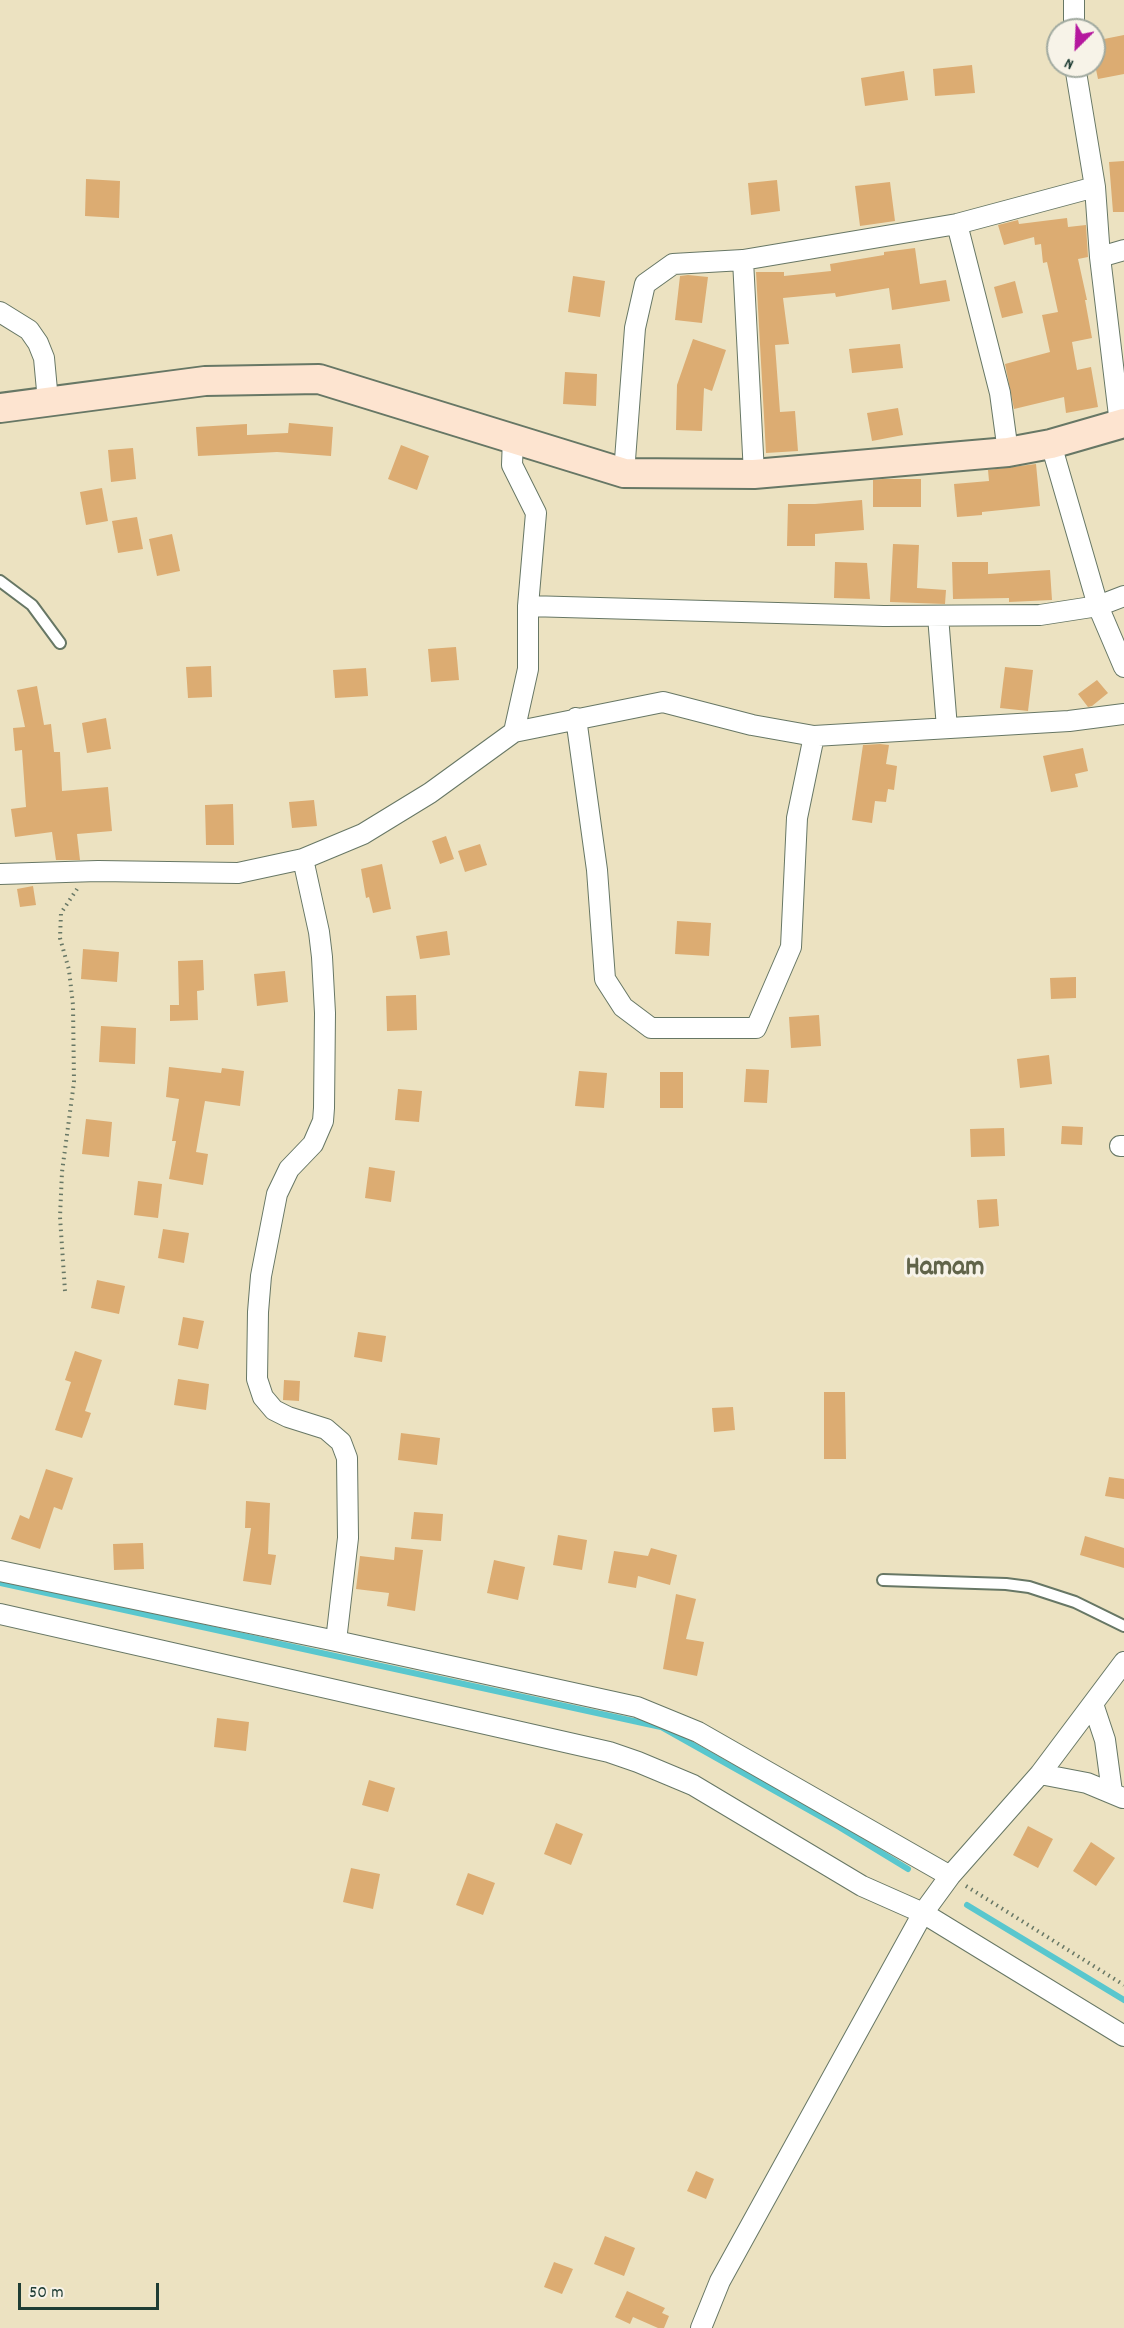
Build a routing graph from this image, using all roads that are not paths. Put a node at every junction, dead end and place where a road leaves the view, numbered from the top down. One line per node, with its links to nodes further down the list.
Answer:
1 (1074, 0): 2 (street)
2 (1074, 18)
3 (1077, 78): 4 (street)
4 (1095, 187): 5 (street); 7 (street)
5 (957, 224): 8 (street); 15 (street)
6 (1124, 250): 7 (street)
7 (1100, 256): 12 (street)
8 (743, 260): 16 (street); 17 (street)
9 (0, 312): 10 (street)
10 (48, 401): 11 (street); 13 (street)
11 (0, 408)
12 (1122, 423): 14 (street)
13 (513, 438): 16 (street); 20 (street)
14 (1051, 444): 15 (street); 21 (street)
15 (1008, 452): 17 (street)
16 (624, 473): 17 (street)
17 (754, 474)
18 (0, 581): 23 (lane)
19 (1124, 596): 21 (street)
20 (528, 606): 22 (street); 28 (street)
21 (1098, 606): 22 (street); 24 (street)
22 (938, 616): 27 (street)
23 (60, 643)
24 (1124, 667)
25 (1124, 714): 27 (street)
26 (576, 718): 28 (street); 29 (street); 29 (street)
27 (947, 728): 29 (street)
28 (514, 732): 30 (street)
29 (814, 736)
30 (303, 859): 31 (street); 36 (street)
31 (0, 874)
32 (0, 1571): 36 (street)
33 (883, 1580): 35 (lane)
34 (0, 1614): 42 (street)
35 (1124, 1626)
36 (336, 1641): 41 (street)
37 (1124, 1662): 38 (street)
38 (1093, 1704): 39 (street); 40 (street)
39 (1040, 1774): 40 (street); 41 (street)
40 (1118, 1795)
41 (950, 1876): 42 (street)
42 (923, 1913): 43 (street); 44 (street)
43 (1124, 2036)
44 (701, 2328)

